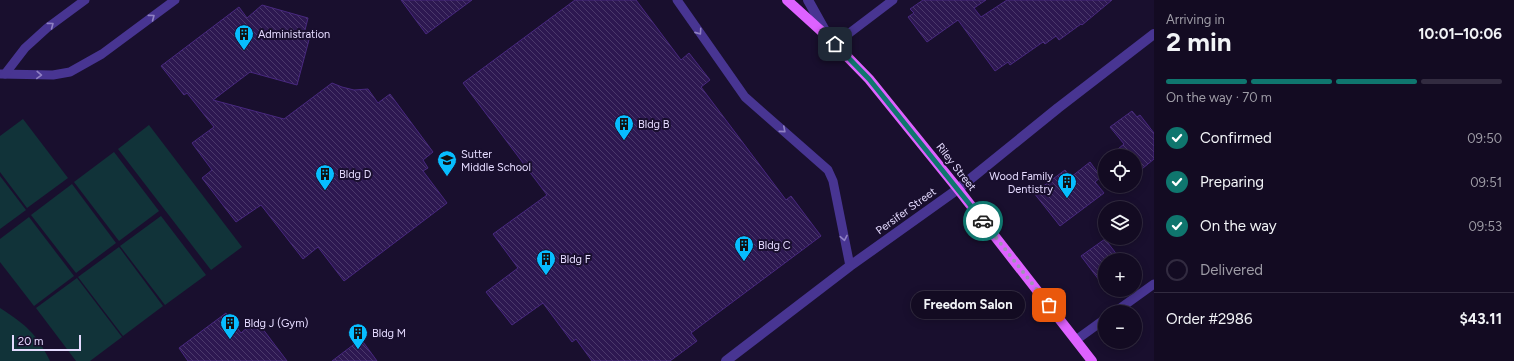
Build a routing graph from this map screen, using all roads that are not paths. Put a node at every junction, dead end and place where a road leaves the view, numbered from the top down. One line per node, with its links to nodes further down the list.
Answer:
1 (85, 0): 9 (lane, one-way to 1)
2 (174, 0): 9 (lane, one-way to 2)
3 (677, 0): 11 (lane, one-way to 11)
4 (787, 0): 8 (main road, Riley Street)
5 (808, 0): 8 (street)
6 (892, 0): 8 (lane)
7 (1154, 34): 10 (street, Persifer Street)
8 (832, 42): 10 (main road, Riley Street)
9 (2, 74)
10 (958, 188): 11 (street, Persifer Street); 15 (main road, Riley Street)
11 (850, 266): 16 (street, Persifer Street)
12 (1154, 284): 13 (lane)
13 (1125, 305)
14 (1098, 324): 15 (lane)
15 (1076, 340): 17 (main road, Riley Street)
16 (726, 361)
17 (1092, 361)

